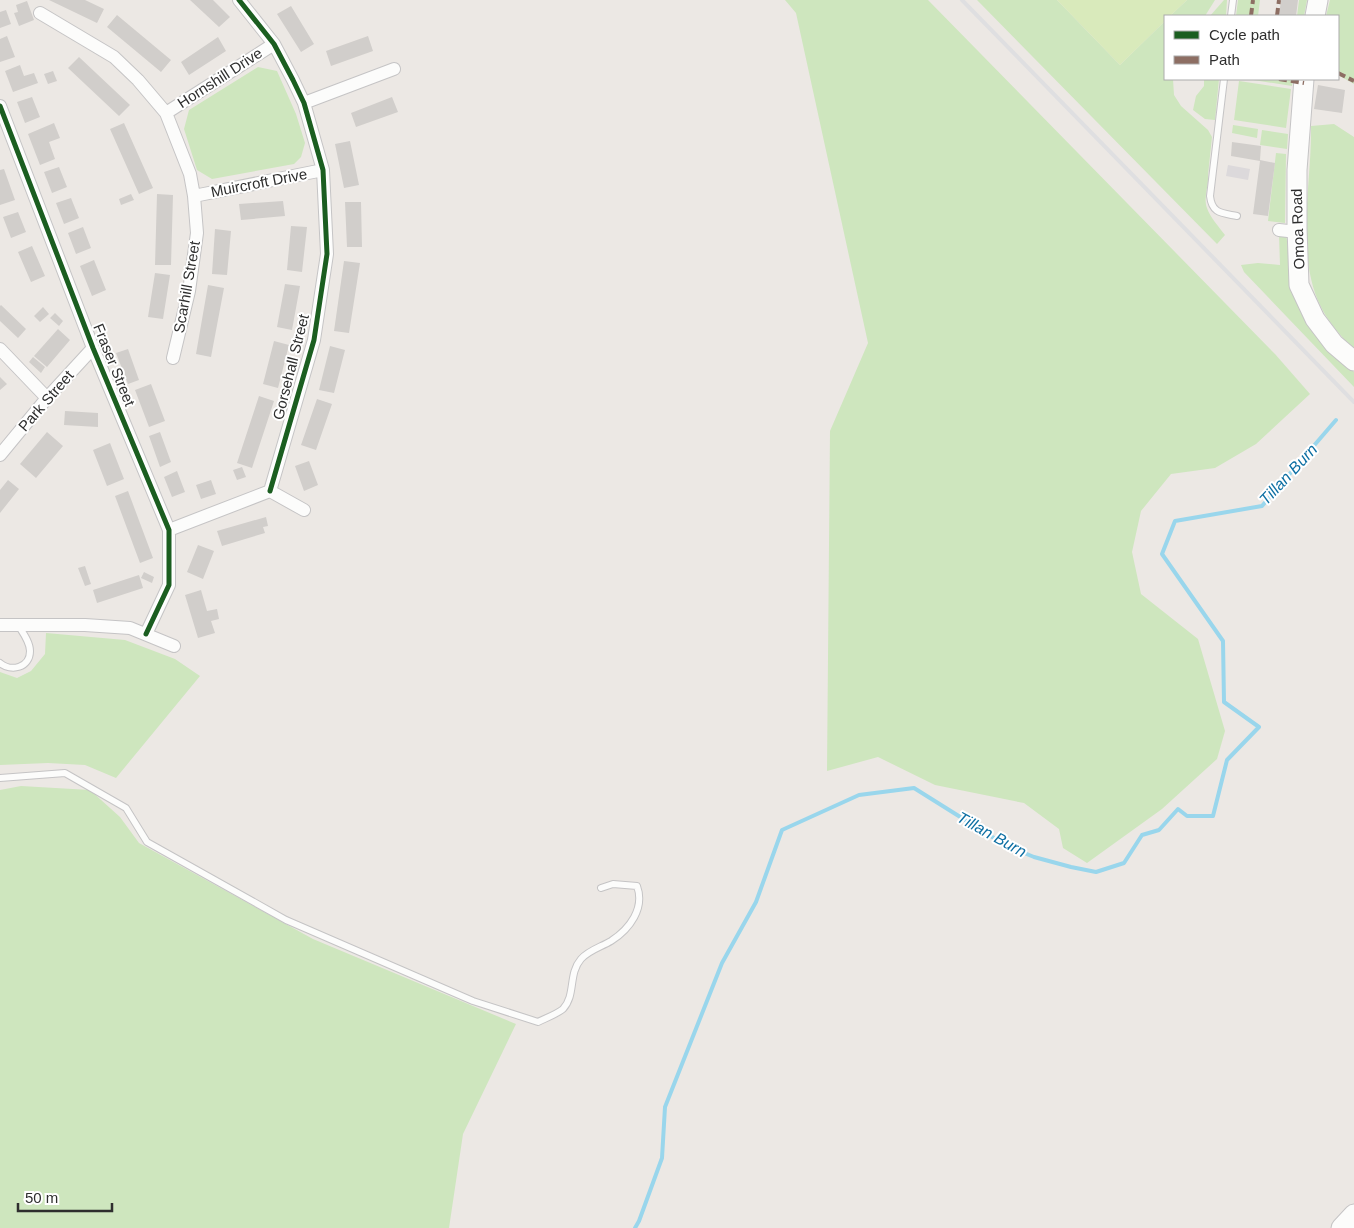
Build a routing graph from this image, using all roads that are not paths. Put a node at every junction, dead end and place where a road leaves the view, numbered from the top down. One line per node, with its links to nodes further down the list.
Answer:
1 (239, 0): 7 (street, Gorsehall Street)
2 (1232, 0): 5 (lane)
3 (1318, 0): 6 (main road)
4 (40, 13): 13 (street, Scarhill Street)
5 (1231, 15)
6 (1315, 15)
7 (274, 44): 11 (street, Gorsehall Street); 13 (street, Hornshill Drive)
8 (394, 69): 11 (street)
9 (1224, 80): 16 (lane)
10 (1304, 80): 20 (main road, Omoa Road)
11 (304, 103): 14 (street, Gorsehall Street)
12 (0, 106): 17 (street, Fraser Street)
13 (166, 113): 15 (street, Scarhill Street)
14 (323, 170): 15 (street, Muircroft Drive); 23 (street, Gorsehall Street)
15 (194, 196): 19 (street, Scarhill Street)
16 (1237, 216)
17 (92, 348): 21 (street, Park Street); 25 (street, Fraser Street)
18 (0, 349): 21 (street)
19 (173, 358)
20 (1354, 361)
21 (47, 398): 22 (street, Park Street)
22 (0, 455)
23 (270, 491): 24 (street); 25 (street)
24 (304, 510)
25 (169, 530): 28 (street, Fraser Street)
26 (0, 625): 27 (street)
27 (18, 625): 28 (street); 30 (lane)
28 (146, 634): 29 (street)
29 (174, 646)
30 (0, 663)
31 (0, 778): 32 (lane)
32 (601, 888)
33 (1354, 1214): 34 (main road)
34 (1341, 1228)

